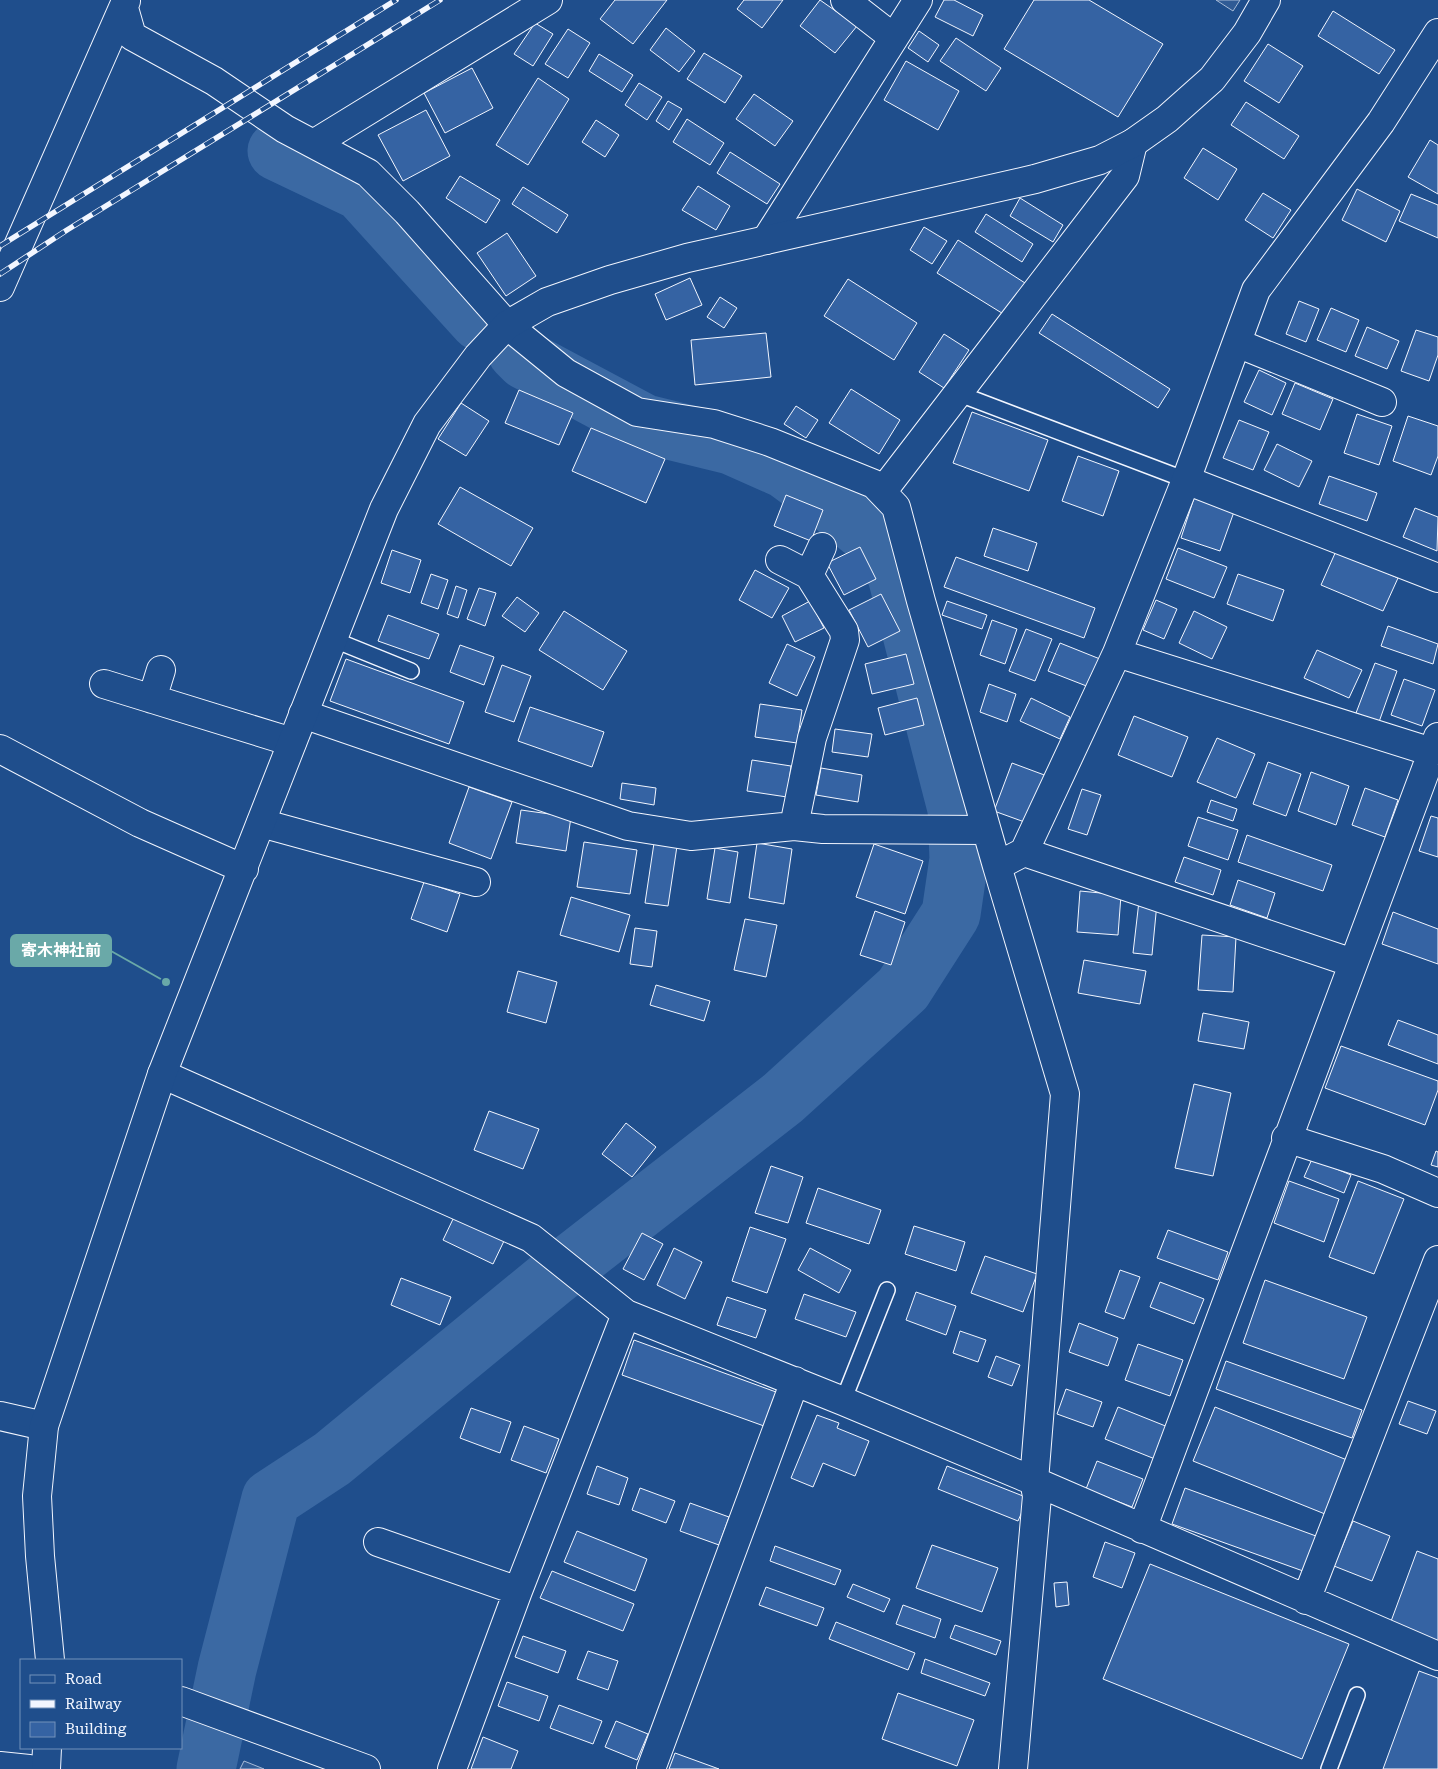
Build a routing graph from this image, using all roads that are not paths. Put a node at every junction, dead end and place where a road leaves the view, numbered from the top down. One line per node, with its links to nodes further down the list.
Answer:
1 (548, 0): 8 (street)
2 (845, 0): 7 (street)
3 (918, 0): 7 (street)
4 (1266, 0): 9 (street)
5 (125, 4): 8 (street); 11 (street)
6 (1438, 33): 13 (street)
7 (894, 38): 10 (street)
8 (315, 143): 12 (street)
9 (1133, 144): 10 (street); 14 (street)
10 (766, 240): 12 (street)
11 (0, 287)
12 (507, 326): 17 (street); 22 (street)
13 (1237, 343): 15 (street); 16 (street)
14 (957, 393): 16 (lane); 17 (street)
15 (1382, 402)
16 (1186, 480): 21 (street); 23 (street)
17 (882, 492): 34 (street)
18 (822, 547): 20 (street)
19 (780, 560): 20 (street)
20 (809, 575): 33 (street)
21 (1438, 578)
22 (332, 639): 25 (lane); 28 (street)
23 (1117, 653): 30 (street); 35 (street)
24 (161, 670): 27 (street)
25 (410, 671)
26 (104, 684): 27 (street)
27 (152, 699): 29 (street)
28 (303, 714): 29 (street); 33 (street)
29 (292, 742): 32 (street)
30 (1435, 744): 39 (street)
31 (0, 749): 37 (street)
32 (261, 823): 37 (street); 38 (street)
33 (794, 826): 34 (street)
34 (986, 830): 36 (street)
35 (1024, 852): 36 (street); 39 (street)
36 (998, 866): 50 (street)
37 (244, 869): 40 (street)
38 (476, 882)
39 (1353, 963): 41 (street)
40 (162, 1074): 45 (street); 49 (street)
41 (1286, 1138): 42 (street); 51 (street)
42 (1438, 1194)
43 (1438, 1260): 54 (street)
44 (887, 1290): 47 (lane)
45 (626, 1314): 46 (street); 53 (street)
46 (795, 1381): 47 (street); 65 (street)
47 (843, 1401): 50 (street)
48 (0, 1416): 49 (street)
49 (44, 1426): 56 (street)
50 (1034, 1481): 51 (street); 66 (street)
51 (1142, 1529): 54 (street)
52 (378, 1542): 53 (street)
53 (518, 1591): 64 (street)
54 (1306, 1600): 55 (street)
55 (1438, 1656)
56 (50, 1659)
57 (1357, 1695): 67 (lane)
58 (182, 1701): 63 (street)
59 (47, 1749): 62 (street)
60 (0, 1766): 61 (street)
61 (29, 1769)
62 (46, 1769)
63 (366, 1769)
64 (452, 1769)
65 (651, 1769)
66 (1012, 1769)
67 (1329, 1769)

